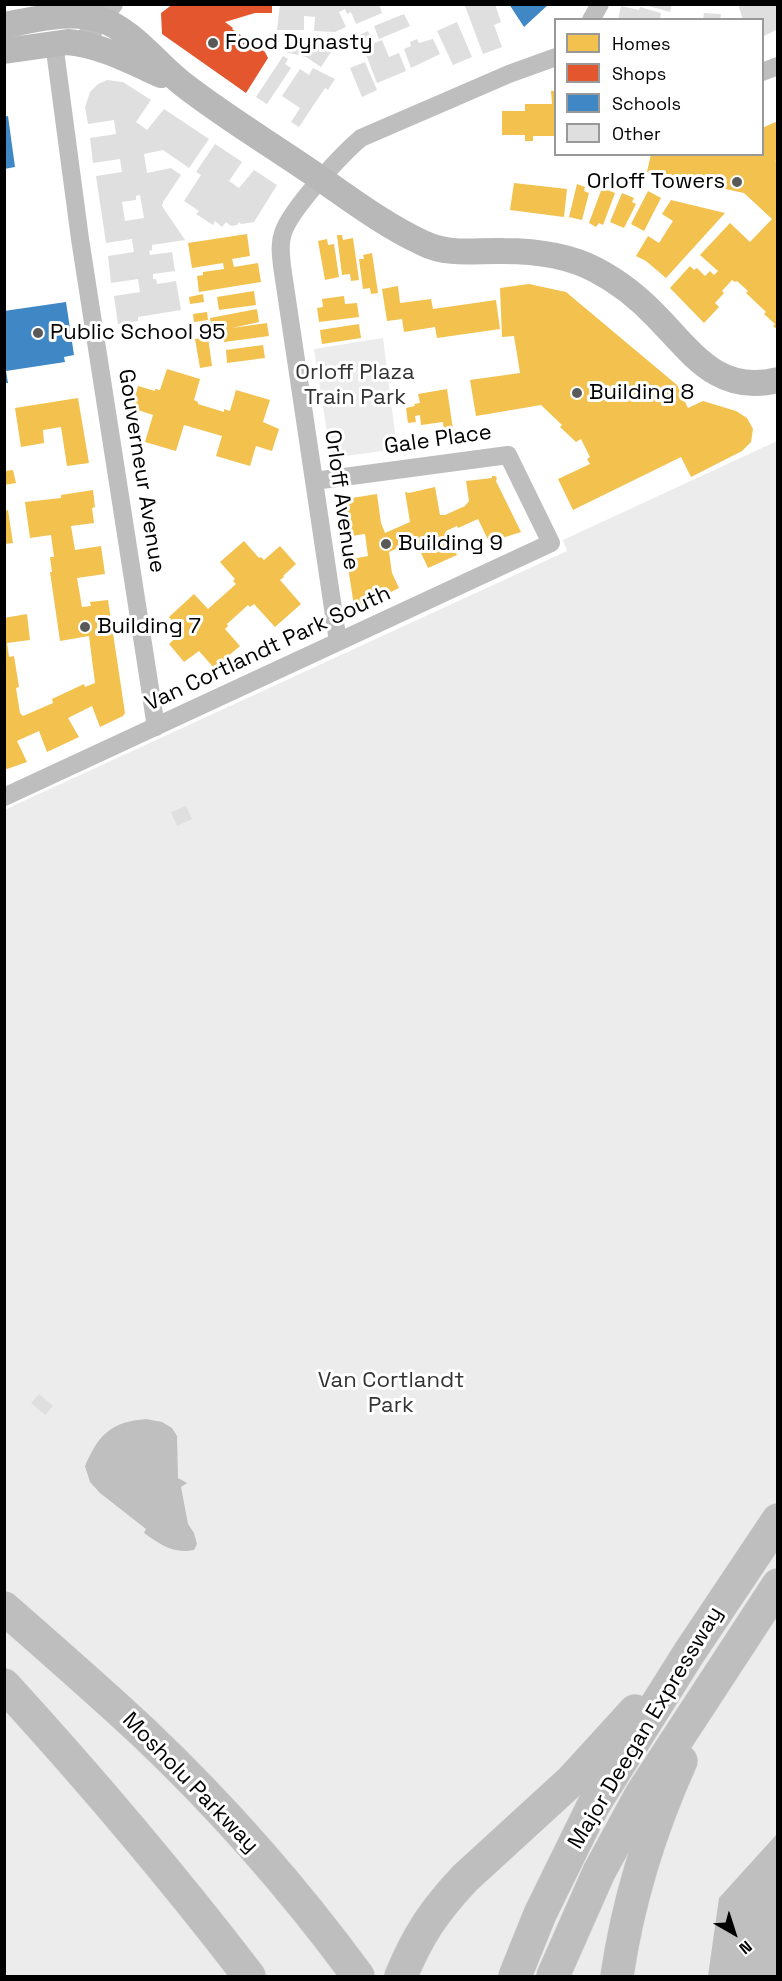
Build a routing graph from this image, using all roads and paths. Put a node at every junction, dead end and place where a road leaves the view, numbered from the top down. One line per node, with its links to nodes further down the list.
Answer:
1 (600, 4): 3 (street)
2 (107, 8): 4 (main road); 6 (street); 9 (main road)
3 (592, 18)
4 (4, 25)
5 (54, 43): 6 (main road); 7 (main road); 15 (street, Gouverneur Avenue)
6 (84, 44): 9 (main road)
7 (4, 51)
8 (554, 57): 10 (street, Orloff Avenue)
9 (183, 85): 10 (main road)
10 (322, 179): 11 (main road); 12 (street, Orloff Avenue)
11 (777, 380)
12 (314, 482): 13 (street, Gale Place); 14 (street, Orloff Avenue)
13 (551, 543): 14 (street, Van Cortlandt Park South)
14 (338, 642): 15 (street, Van Cortlandt Park South)
15 (156, 727): 16 (street, Van Cortlandt Park South)
16 (4, 797)
17 (777, 1520): 20 (highway, Major Deegan Expressway)
18 (777, 1585): 21 (highway, Major Deegan Expressway)
19 (4, 1608): 24 (highway, Mosholu Parkway)
20 (689, 1653): 25 (highway); 26 (highway, Major Deegan Expressway)
21 (720, 1673): 27 (highway, Major Deegan Expressway); 28 (highway)
22 (4, 1685): 23 (highway)
23 (249, 1977)
24 (358, 1977)
25 (401, 1977)
26 (515, 1977)
27 (553, 1977)
28 (616, 1977)

